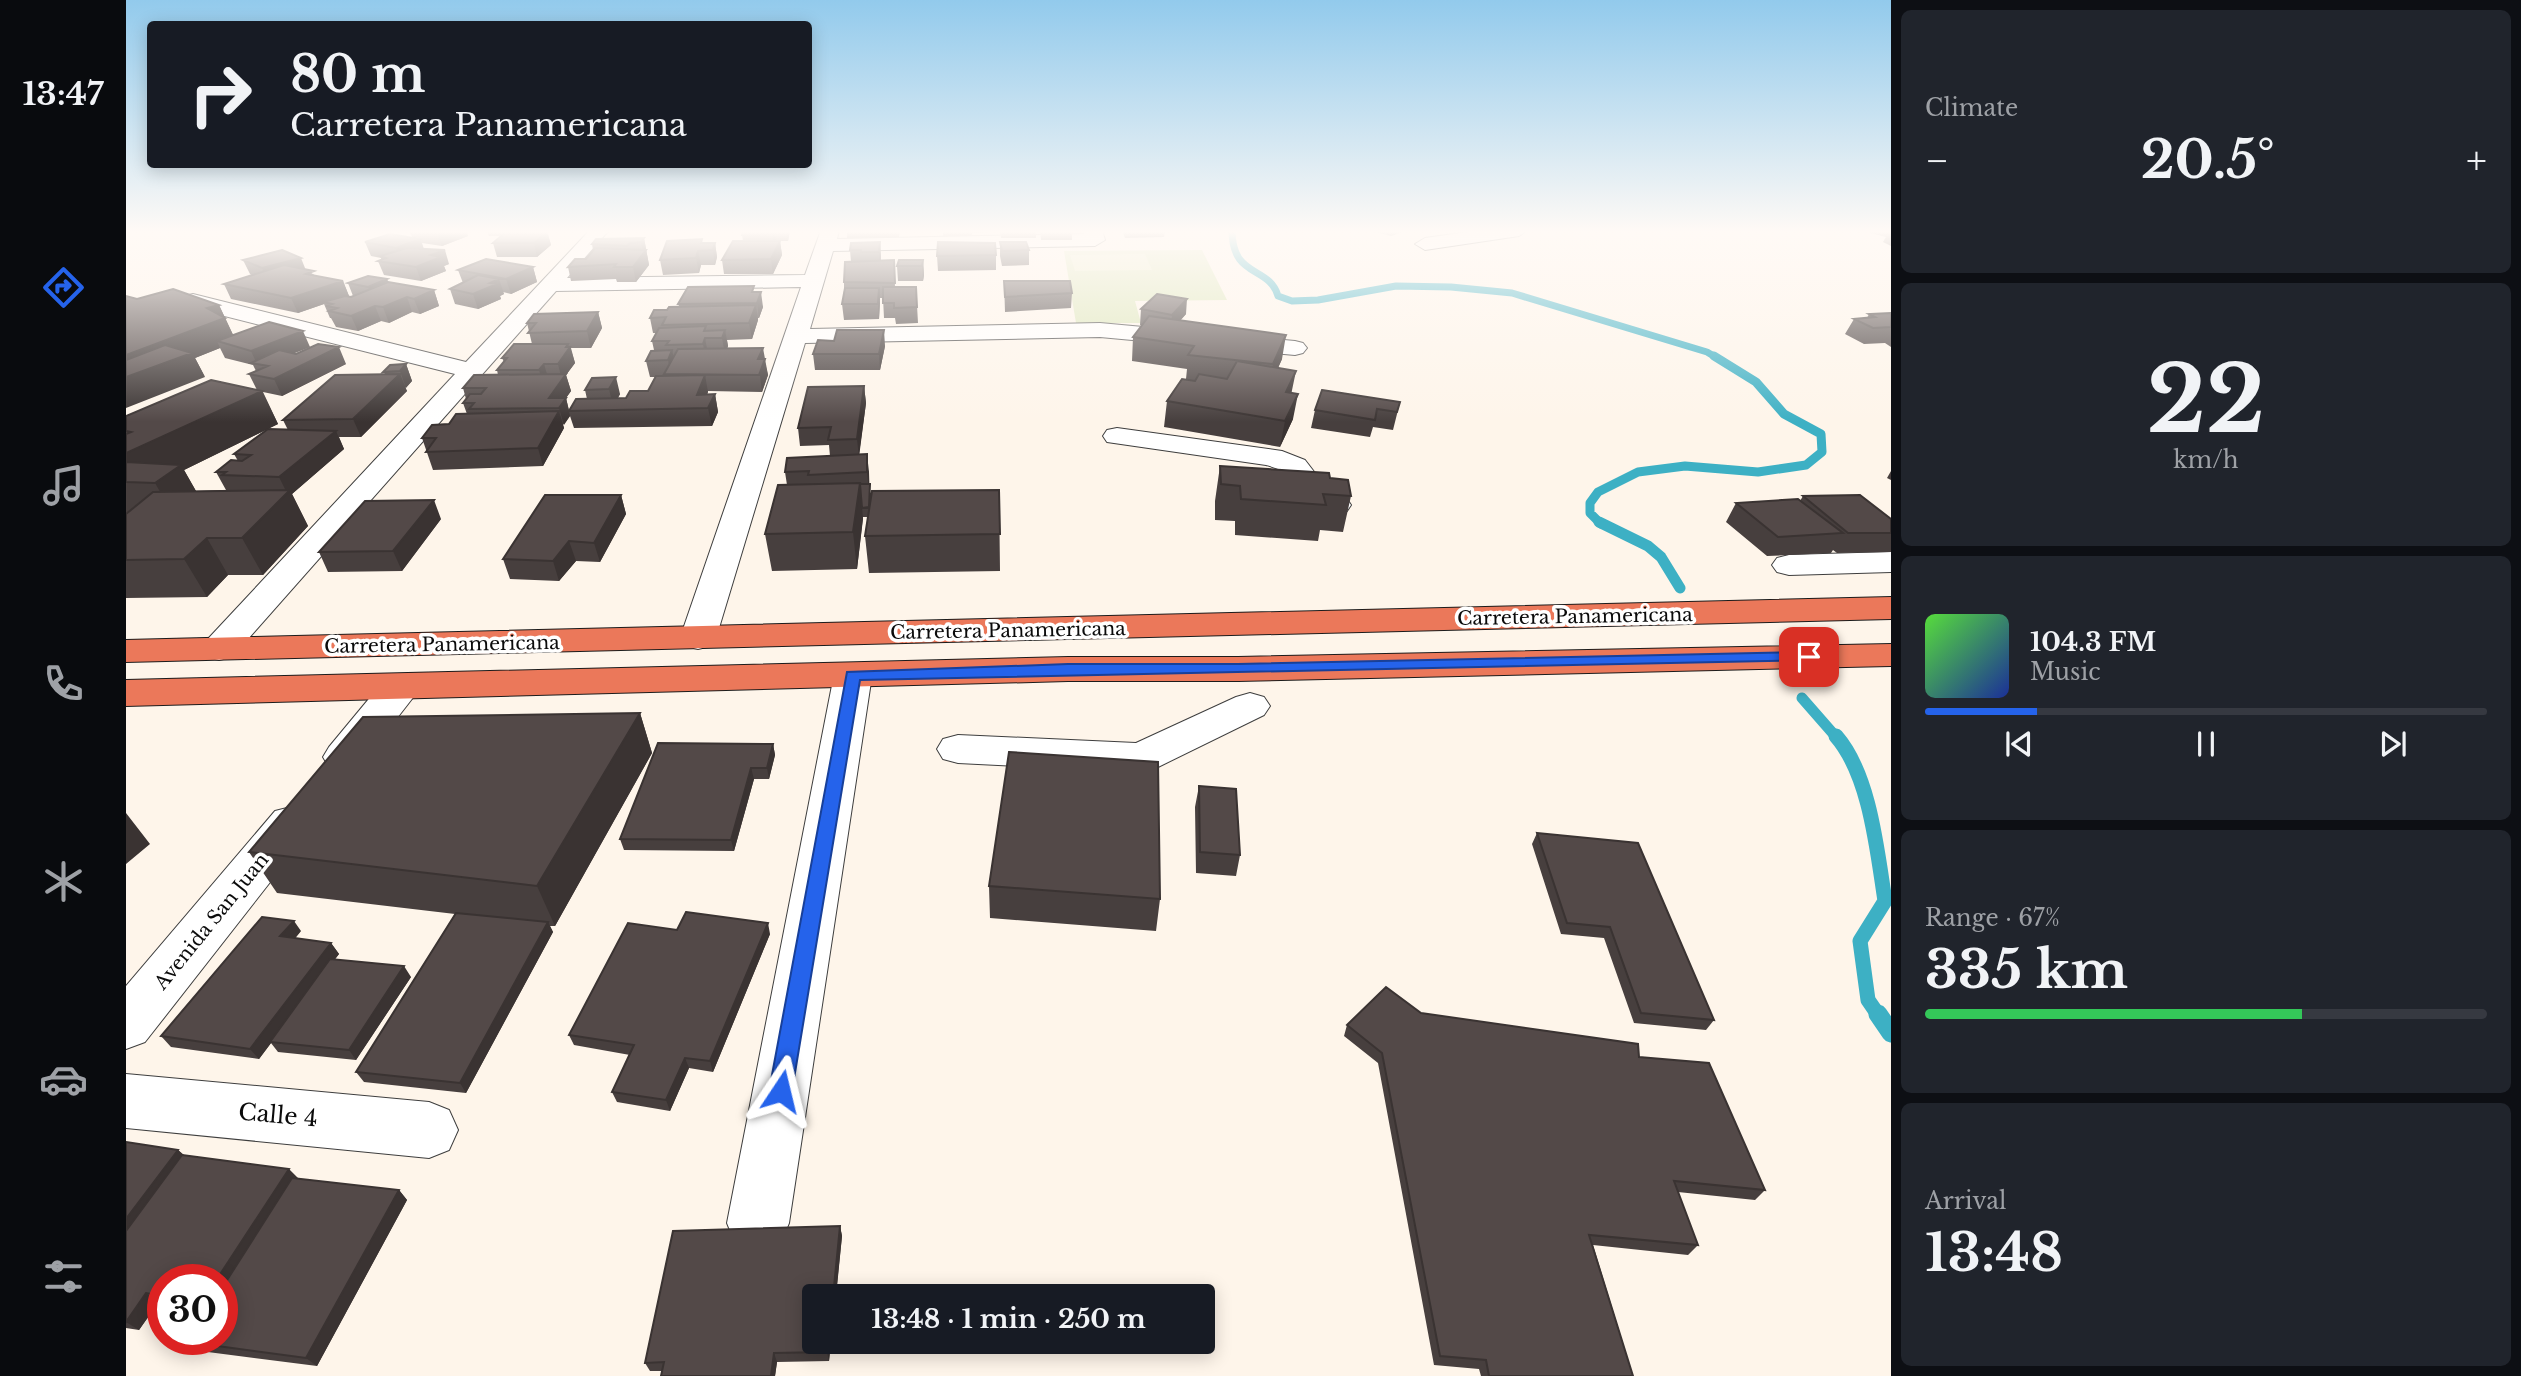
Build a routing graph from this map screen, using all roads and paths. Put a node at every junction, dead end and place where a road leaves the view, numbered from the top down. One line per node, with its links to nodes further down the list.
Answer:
1 (214, 294): 6 (street)
2 (533, 294): 6 (street)
3 (809, 294): 4 (street)
4 (795, 336): 5 (street); 12 (street)
5 (1295, 348)
6 (471, 371): 13 (street)
7 (1117, 436): 8 (street)
8 (1337, 505)
9 (1891, 562): 10 (street)
10 (1789, 565)
11 (1891, 608): 12 (highway, Carretera Panamericana)
12 (698, 638): 13 (highway, Carretera Panamericana); 16 (highway); 18 (highway)
13 (219, 649): 14 (highway, Carretera Panamericana)
14 (126, 651)
15 (1891, 655): 16 (highway, Carretera Panamericana)
16 (1068, 669): 17 (highway, Carretera Panamericana)
17 (853, 675): 18 (highway, Carretera Panamericana); 26 (street)
18 (458, 685): 19 (highway, Carretera Panamericana)
19 (401, 686): 20 (highway, Carretera Panamericana); 23 (street, Avenida San Juan)
20 (126, 693)
21 (1250, 706): 22 (street)
22 (958, 749)
23 (126, 1025)
24 (126, 1101): 25 (street, Calle 4)
25 (429, 1129)
26 (758, 1223)

